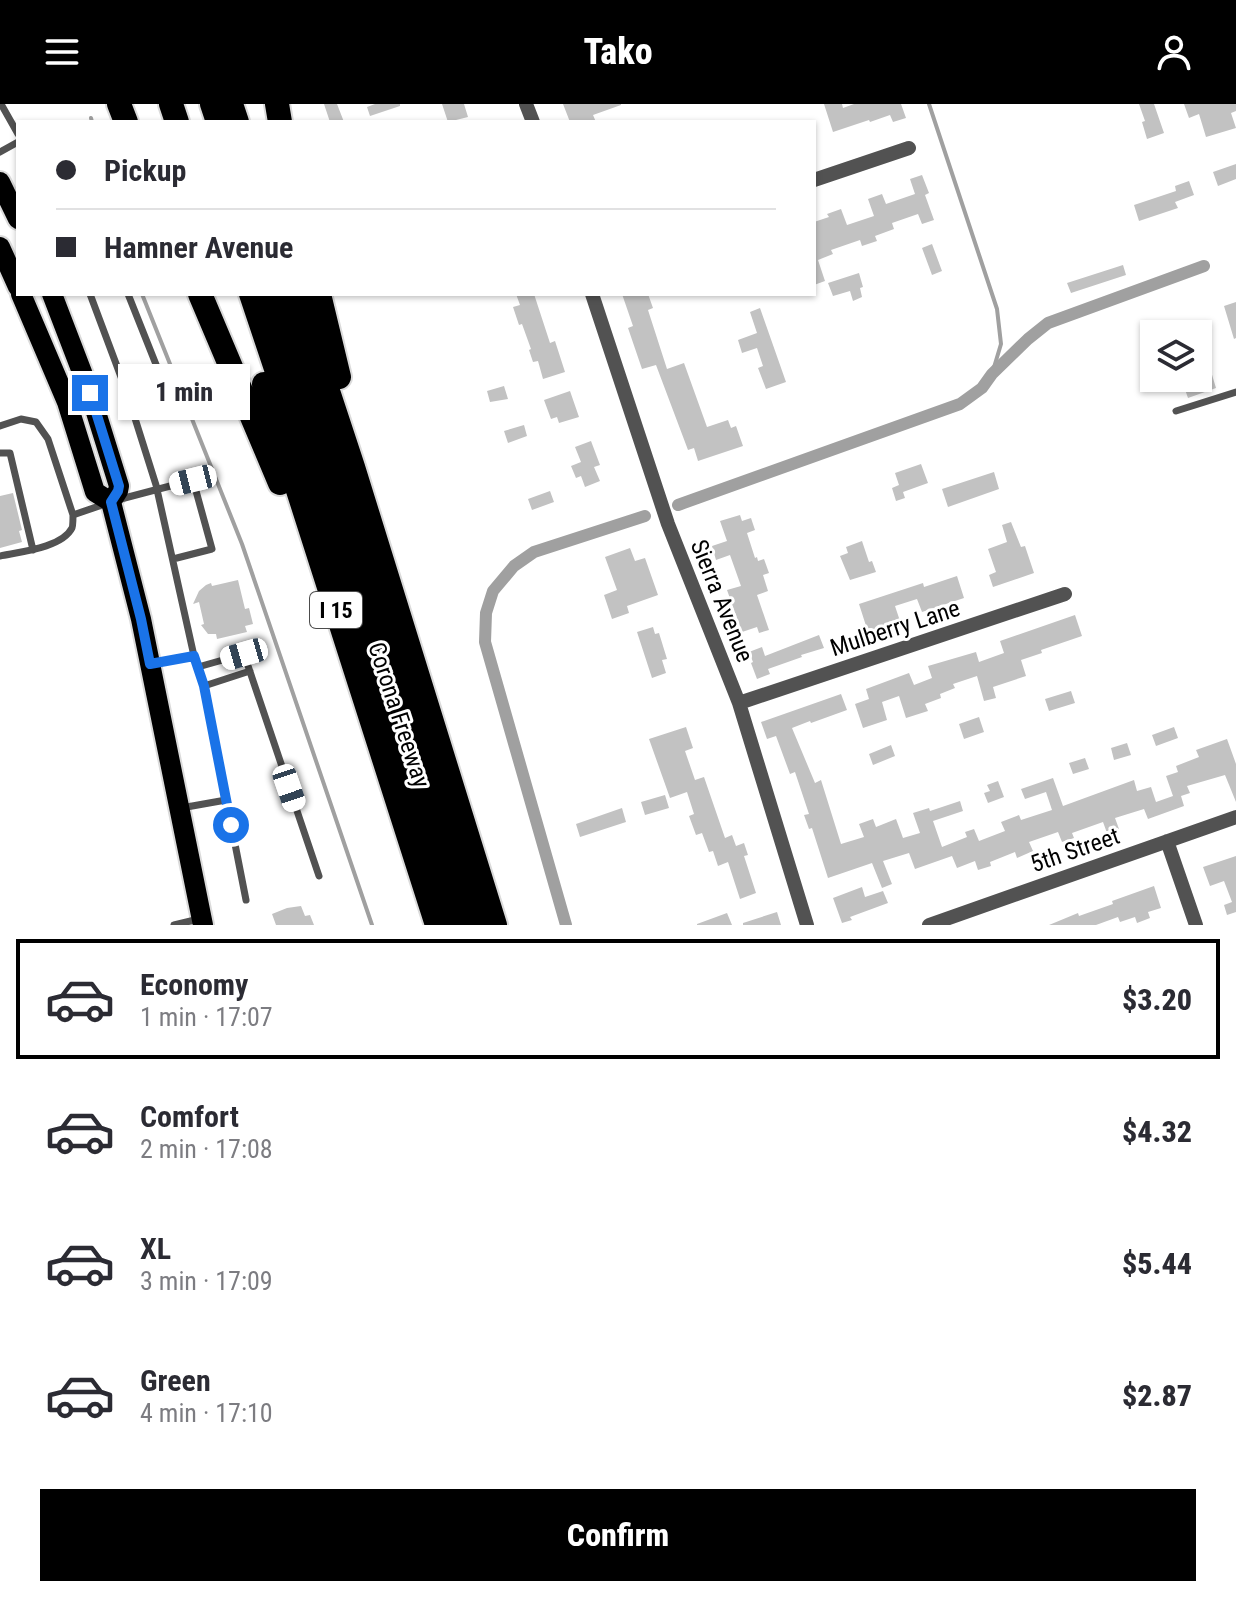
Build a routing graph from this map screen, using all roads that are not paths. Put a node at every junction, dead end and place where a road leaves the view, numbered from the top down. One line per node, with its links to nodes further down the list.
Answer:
1 (1, 104): 2 (lane)
2 (16, 130)
3 (909, 148): 4 (street)
4 (816, 179)
5 (0, 182): 6 (main road)
6 (16, 215)
7 (0, 247): 8 (main road)
8 (16, 283)
9 (22, 296): 27 (main road)
10 (53, 296): 27 (main road)
11 (91, 296): 21 (lane)
12 (129, 296): 21 (lane)
13 (201, 296): 38 (highway)
14 (236, 296): 38 (highway, Corona Freeway / I 15)
15 (252, 296): 49 (highway)
16 (277, 296): 50 (highway)
17 (297, 296): 25 (highway, Corona Freeway / I 15)
18 (319, 296): 25 (highway)
19 (593, 296): 39 (street, Sierra Avenue)
20 (1236, 392): 22 (lane)
21 (128, 397): 26 (lane)
22 (1176, 411)
23 (0, 426): 28 (lane)
24 (0, 453): 29 (lane)
25 (353, 467): 51 (highway, Corona Freeway / I 15)
26 (157, 489): 27 (lane); 31 (lane); 31 (lane)
27 (111, 502): 28 (lane); 34 (main road)
28 (73, 515): 29 (lane)
29 (33, 550): 30 (lane)
30 (0, 556)
31 (173, 559): 33 (lane)
32 (1065, 594): 39 (street, Mulberry Lane)
33 (194, 656): 34 (lane); 35 (lane)
34 (150, 664): 41 (main road)
35 (198, 667): 36 (lane); 37 (lane)
36 (250, 671): 37 (lane); 44 (lane)
37 (204, 686): 40 (lane)
38 (363, 694): 48 (highway, Corona Freeway / I 15)
39 (739, 703): 52 (street, Sierra Avenue)
40 (226, 800): 41 (lane); 45 (lane)
41 (179, 808): 46 (main road)
42 (1236, 817): 43 (street, 5th Street)
43 (1167, 841): 53 (street, 5th Street); 54 (street)
44 (319, 876)
45 (246, 900)
46 (202, 922): 47 (lane)
47 (174, 925)
48 (437, 925)
49 (455, 925)
50 (474, 925)
51 (495, 925)
52 (807, 925)
53 (929, 925)
54 (1196, 925)

